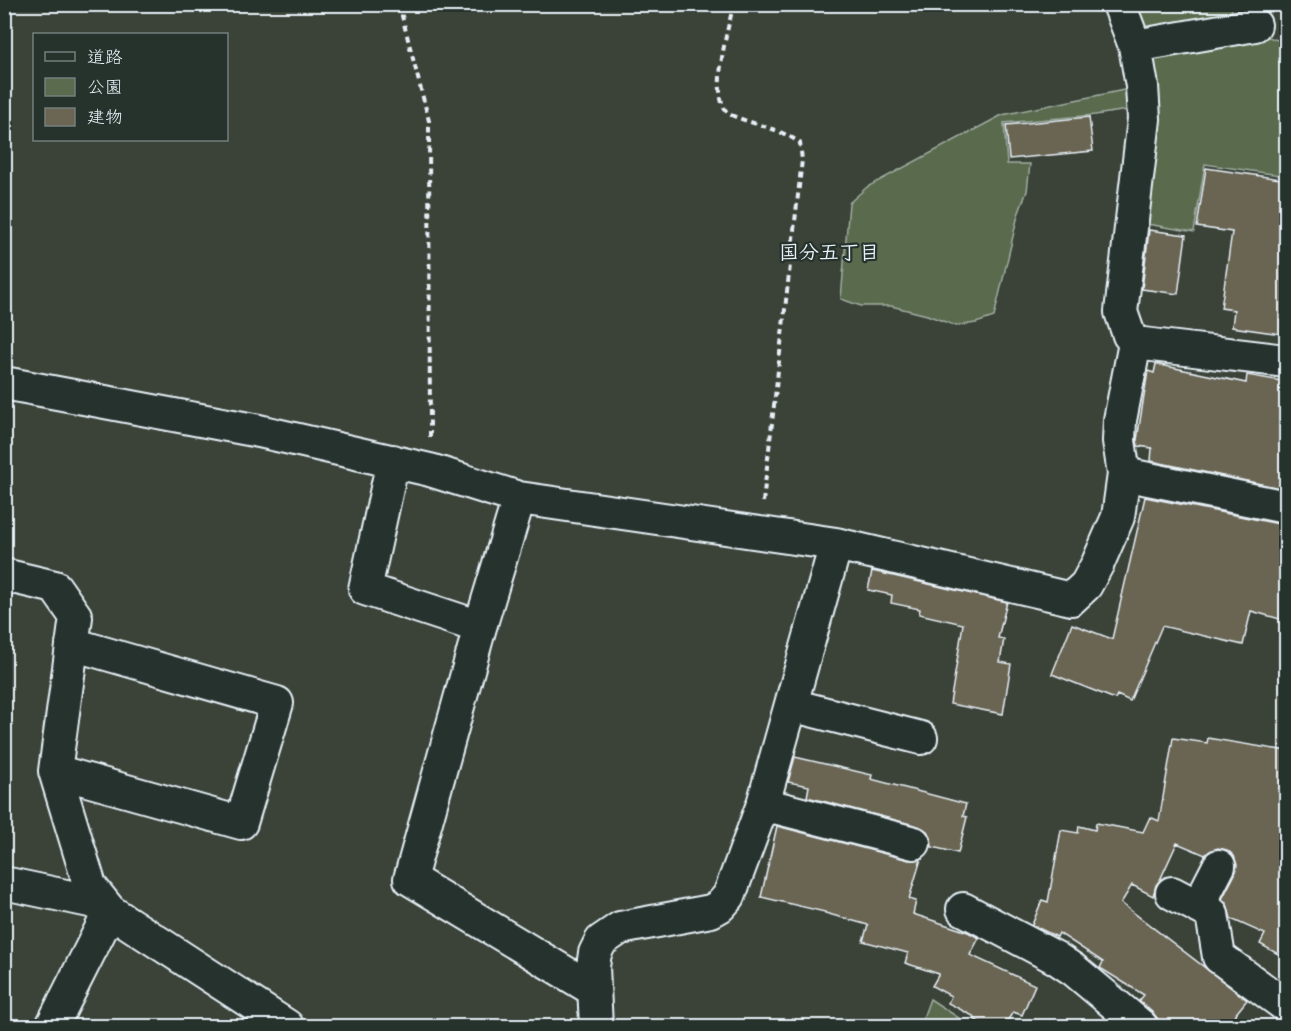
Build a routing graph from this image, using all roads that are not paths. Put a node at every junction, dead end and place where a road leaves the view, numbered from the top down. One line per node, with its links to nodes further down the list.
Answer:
1 (1119, 4): 3 (street)
2 (1255, 25): 3 (street)
3 (1135, 46): 4 (street)
4 (1136, 344): 5 (street); 8 (street)
5 (1287, 361)
6 (4, 383): 7 (street)
7 (393, 461): 9 (street); 13 (street)
8 (1124, 474): 10 (street); 11 (street)
9 (519, 498): 11 (street); 13 (street)
10 (1287, 507)
11 (836, 544): 15 (street)
12 (4, 575): 14 (street)
13 (480, 627): 24 (street)
14 (72, 644): 17 (street); 17 (street)
15 (791, 705): 16 (street); 18 (street)
16 (921, 738)
17 (55, 771): 22 (street)
18 (764, 804): 19 (street); 24 (street)
19 (914, 843)
20 (1218, 866): 25 (street)
21 (4, 883): 22 (street)
22 (107, 908): 26 (street); 27 (street)
23 (963, 909): 29 (street)
24 (594, 990): 28 (street)
25 (1287, 1007): 30 (street)
26 (52, 1026)
27 (287, 1026)
28 (596, 1026)
29 (1141, 1026)
30 (1276, 1026)

